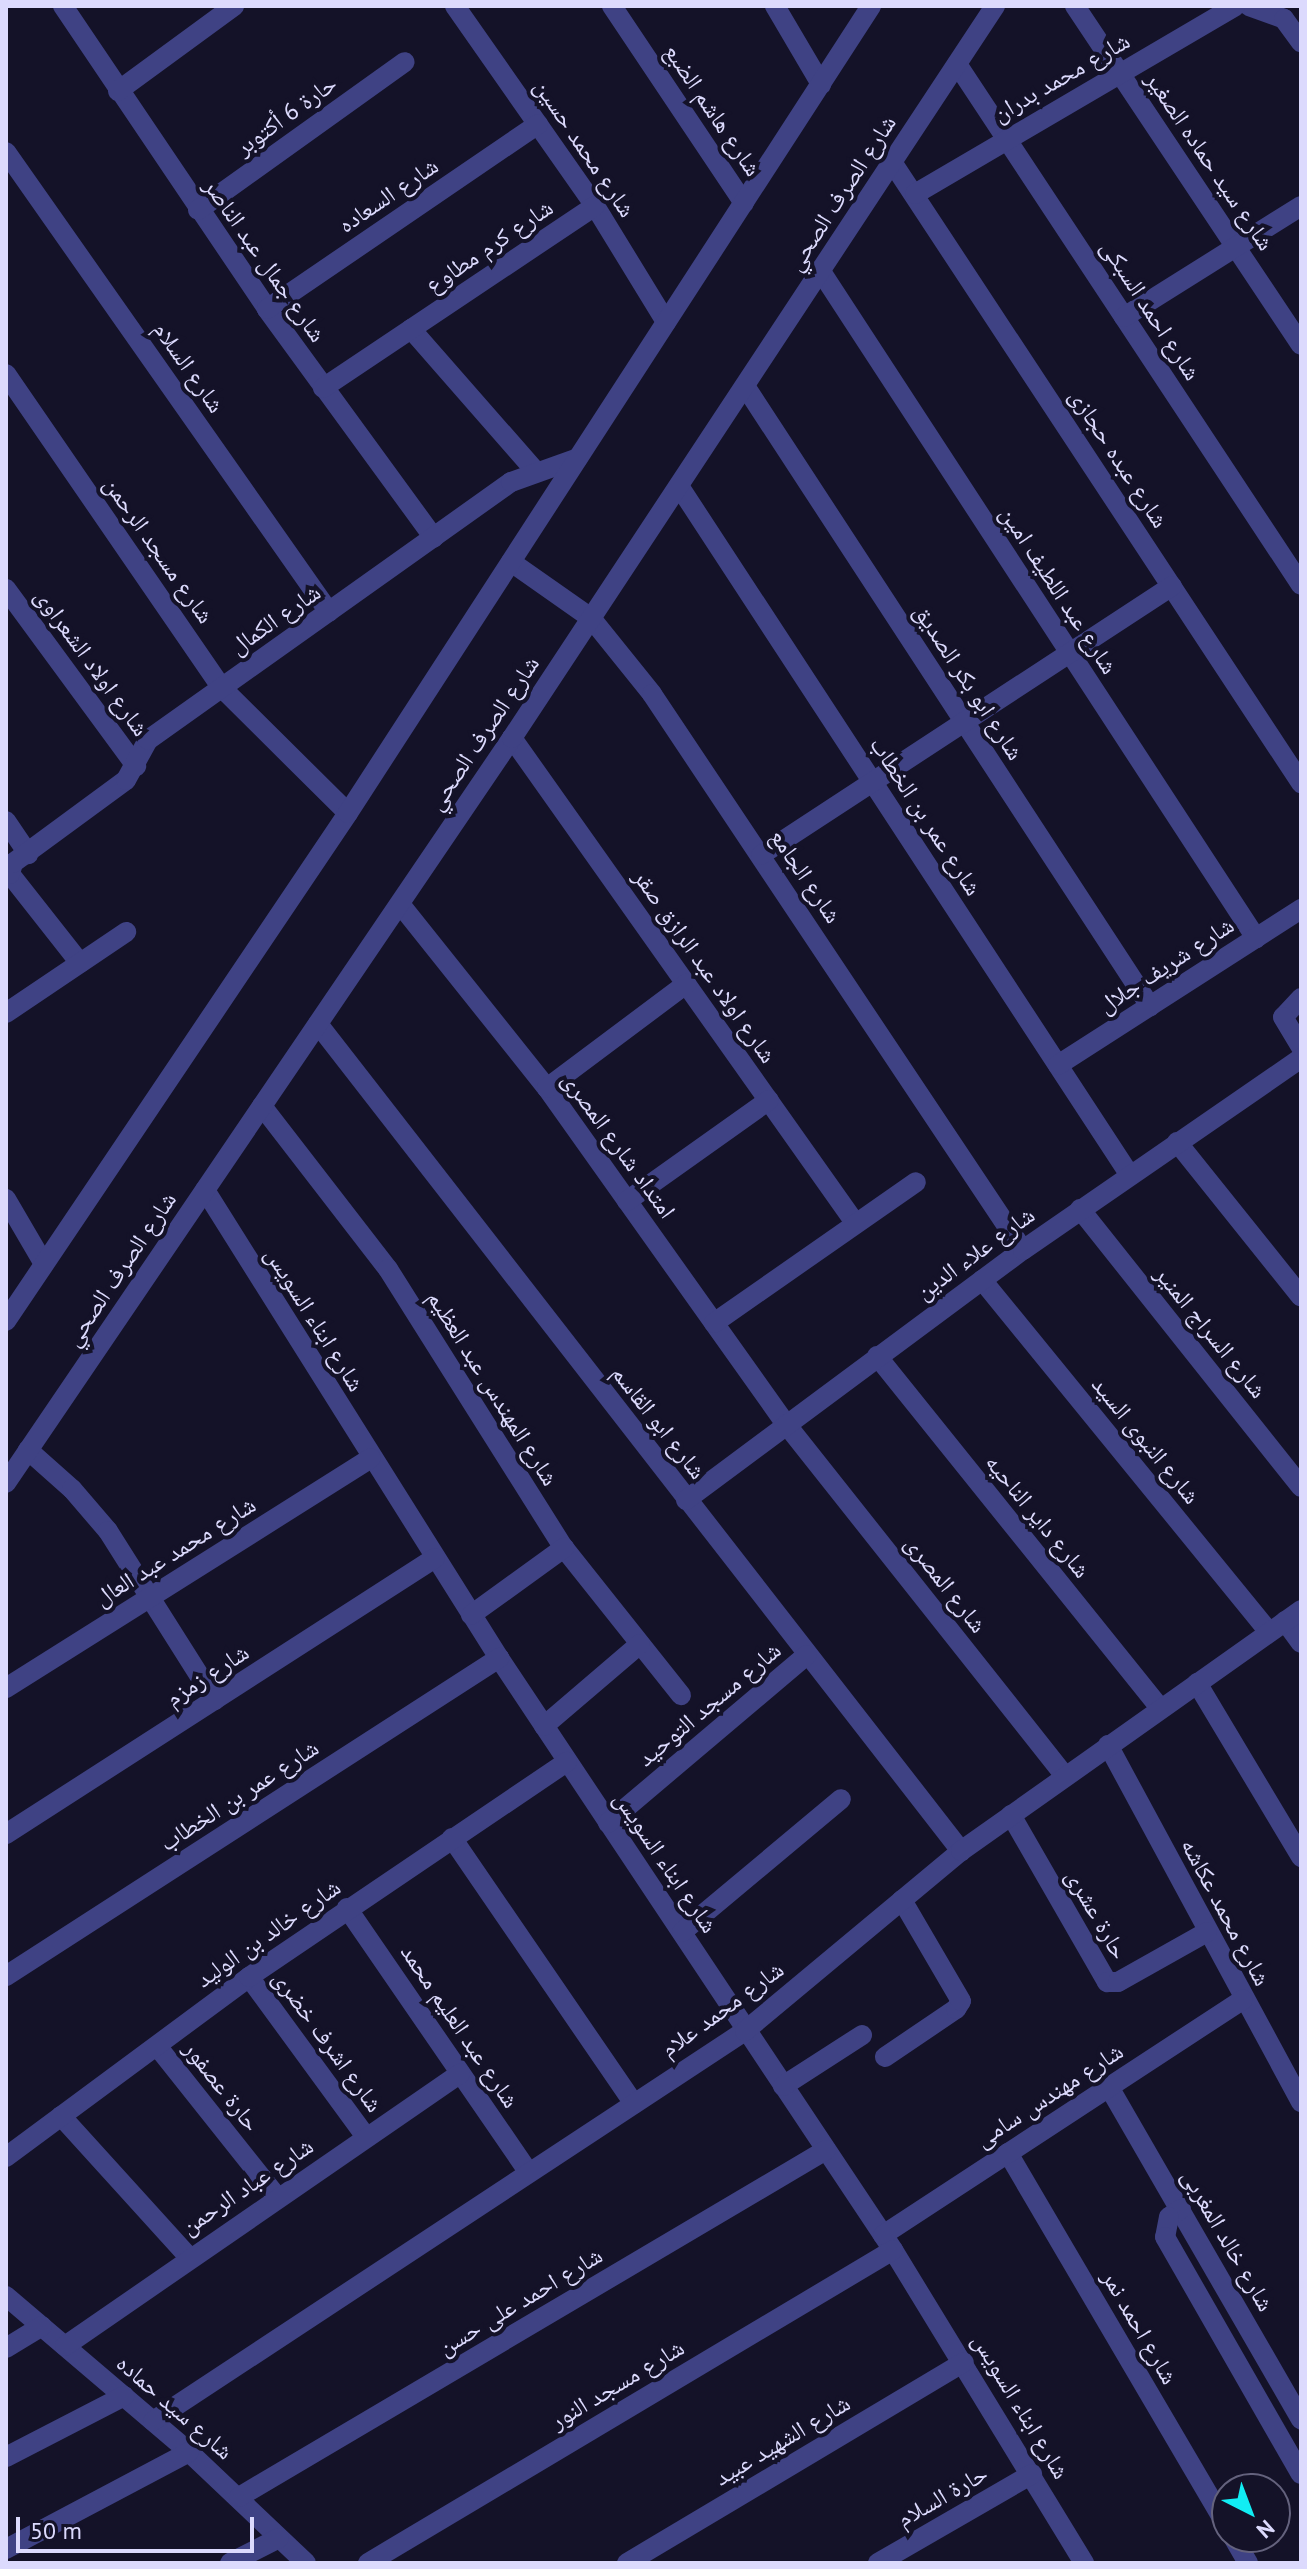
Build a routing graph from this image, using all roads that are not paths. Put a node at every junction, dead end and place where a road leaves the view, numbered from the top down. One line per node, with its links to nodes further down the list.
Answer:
1 (63, 6): 16 (street, شارع جمال عبد الناصر)
2 (234, 6): 16 (street)
3 (455, 6): 17 (street, شارع محمد حسين)
4 (612, 6): 22 (street, شارع هاشم الضبع)
5 (775, 6): 15 (street)
6 (871, 6): 15 (street)
7 (995, 6): 13 (street, شارع الصرف الصحي)
8 (1075, 6): 14 (street, شارع سيد حماده الصغير)
9 (1235, 6): 14 (street, شارع محمد بدران)
10 (1249, 6): 11 (street)
11 (1301, 42)
12 (405, 62): 25 (street, حارة 6 أكتوبر)
13 (957, 64): 18 (street, شارع احمد السبكى); 20 (street, شارع الصرف الصحي)
14 (1120, 73): 18 (street, شارع محمد بدران); 26 (street, شارع سيد حماده الصغير)
15 (821, 84): 22 (street)
16 (118, 91): 25 (street, شارع جمال عبد الناصر)
17 (538, 124): 23 (street, شارع محمد حسين); 28 (street, شارع السعاده)
18 (1007, 139): 21 (street, شارع محمد بدران); 29 (street, شارع احمد السبكى)
19 (6, 152): 44 (street, شارع السلام)
20 (892, 162): 21 (street, شارع عبده حجازى); 27 (street, شارع الصرف الصحي)
21 (915, 194): 42 (street, شارع عبده حجازى)
22 (744, 203): 30 (street)
23 (595, 206): 30 (street, شارع محمد حسين); 31 (street, شارع كرم مطاوع)
24 (1301, 206): 26 (street)
25 (198, 210): 28 (street, شارع جمال عبد الناصر)
26 (1236, 247): 29 (street); 32 (street, شارع سيد حماده الصغير)
27 (820, 270): 34 (street, شارع الصرف الصحي); 46 (street, شارع عبد اللطيف امين)
28 (267, 309): 35 (street, شارع جمال عبد الناصر)
29 (1124, 317): 41 (street, شارع احمد السبكى)
30 (666, 322): 36 (street)
31 (411, 329): 35 (street, شارع كرم مطاوع); 37 (street)
32 (1301, 345)
33 (6, 374): 47 (street, شارع مسجد الرحمن)
34 (745, 386): 38 (street, شارع الصرف الصحي); 48 (street, شارع ابو بكر الصديق)
35 (323, 388): 39 (street, شارع جمال عبد الناصر)
36 (578, 458): 37 (street, شارع الكمال); 40 (street)
37 (536, 472): 39 (street, شارع الكمال)
38 (679, 486): 45 (street, شارع الصرف الصحي); 51 (street, شارع عمر بن الخطاب)
39 (434, 538): 44 (street, شارع الكمال)
40 (511, 562): 45 (street, شارع الجامع); 53 (street)
41 (1301, 585)
42 (1172, 586): 46 (street); 52 (street, شارع عبده حجازى)
43 (6, 589): 50 (street, شارع اولاد الشعراوى)
44 (329, 612): 47 (street, شارع الكمال)
45 (591, 618): 49 (street, شارع الصرف الصحي); 56 (street, شارع الجامع)
46 (1069, 653): 48 (street); 60 (street, شارع عبد اللطيف امين)
47 (222, 688): 50 (street, شارع الكمال); 53 (street, شارع مسجد الرحمن)
48 (965, 722): 51 (street); 64 (street, شارع ابو بكر الصديق)
49 (512, 738): 57 (street, شارع الصرف الصحي); 62 (street, شارع اولاد عبد الرازق صقر)
50 (136, 766): 55 (street, شارع الكمال)
51 (873, 782): 56 (street); 69 (street, شارع عمر بن الخطاب)
52 (1301, 783)
53 (348, 813): 82 (street)
54 (6, 821): 55 (street)
55 (28, 854): 61 (street)
56 (761, 855): 81 (street, شارع الجامع)
57 (400, 904): 66 (street, شارع الصرف الصحي); 70 (street, امتداد شارع المصرى)
58 (1301, 909): 60 (street, شارع شريف جلال)
59 (126, 932): 61 (street)
60 (1256, 938): 64 (street, شارع شريف جلال)
61 (80, 963): 65 (street)
62 (686, 984): 70 (street); 71 (street, شارع اولاد عبد الرازق صقر)
63 (1301, 998): 67 (street)
64 (1150, 1006): 69 (street, شارع شريف جلال)
65 (6, 1013)
66 (318, 1024): 72 (street, شارع الصرف الصحي); 93 (street, شارع ابو القاسم)
67 (1301, 1047)
68 (1301, 1058): 73 (street, شارع علاء الدين)
69 (1058, 1065): 74 (street, شارع عمر بن الخطاب)
70 (547, 1088): 78 (street, امتداد شارع المصرى)
71 (769, 1100): 78 (street); 80 (street, شارع اولاد عبد الرازق صقر)
72 (262, 1106): 76 (street, شارع الصرف الصحي); 94 (street, شارع المهندس عبد العظيم)
73 (1177, 1142): 74 (street, شارع علاء الدين); 84 (street)
74 (1129, 1174): 79 (street, شارع علاء الدين)
75 (916, 1182): 80 (street)
76 (205, 1190): 89 (street, شارع الصرف الصحي); 90 (street, شارع ابناء السويس)
77 (6, 1199): 82 (street)
78 (627, 1201): 86 (street, امتداد شارع المصرى)
79 (1080, 1209): 81 (street, شارع علاء الدين); 92 (street, شارع السراج المنير)
80 (856, 1224): 86 (street)
81 (1023, 1250): 83 (street, شارع علاء الدين)
82 (44, 1264): 85 (street)
83 (982, 1280): 87 (street, شارع علاء الدين); 98 (street, شارع النبوى السيد)
84 (1301, 1297)
85 (6, 1321)
86 (714, 1323): 88 (street, امتداد شارع المصرى)
87 (877, 1356): 88 (street, شارع علاء الدين); 107 (street, شارع داير الناحيه)
88 (786, 1424): 93 (street, شارع علاء الدين); 111 (street, شارع المصرى)
89 (28, 1450): 91 (street, شارع الصرف الصحي); 96 (street)
90 (371, 1458): 95 (street, شارع ابناء السويس); 96 (street, شارع محمد عبد العال)
91 (6, 1483)
92 (1301, 1487)
93 (686, 1500): 101 (street, شارع ابو القاسم)
94 (564, 1548): 97 (street); 100 (street, شارع المهندس عبد العظيم)
95 (435, 1558): 97 (street, شارع ابناء السويس); 106 (street, شارع زمزم)
96 (149, 1597): 104 (street, شارع محمد عبد العال); 106 (street)
97 (471, 1615): 102 (street, شارع ابناء السويس)
98 (1285, 1621): 99 (street, شارع النبوى السيد); 103 (street, شارع محمد علام)
99 (1301, 1643)
100 (640, 1644): 105 (street, شارع المهندس عبد العظيم); 108 (street)
101 (807, 1655): 114 (street, شارع مسجد التوحيد); 117 (street, شارع ابو القاسم)
102 (499, 1658): 108 (street, شارع ابناء السويس); 123 (street, شارع عمر بن الخطاب)
103 (1197, 1683): 107 (street, شارع محمد علام); 118 (street)
104 (6, 1688)
105 (681, 1695)
106 (215, 1700): 115 (street, شارع زمزم)
107 (1160, 1708): 109 (street, شارع محمد علام)
108 (544, 1726): 110 (street, شارع ابناء السويس)
109 (1108, 1745): 111 (street, شارع محمد علام); 122 (street, شارع محمد عكاشه)
110 (567, 1762): 114 (street, شارع ابناء السويس); 116 (street, شارع خالد بن الوليد)
111 (1065, 1776): 113 (street, شارع محمد علام)
112 (841, 1799): 121 (street)
113 (1011, 1815): 117 (street, شارع محمد علام); 122 (street, حارة عشرى)
114 (608, 1823): 121 (street, شارع ابناء السويس)
115 (6, 1834)
116 (452, 1838): 120 (street, شارع خالد بن الوليد); 134 (street)
117 (961, 1851): 119 (street, شارع محمد علام)
118 (1301, 1857)
119 (902, 1900): 126 (street, شارع محمد علام); 129 (street)
120 (347, 1908): 124 (street, شارع خالد بن الوليد); 130 (street, شارع عبد العليم محمد)
121 (682, 1932): 126 (street, شارع ابناء السويس)
122 (1207, 1932): 125 (street, شارع محمد عكاشه)
123 (6, 1976)
124 (249, 1977): 128 (street, شارع خالد بن الوليد); 136 (street, شارع اشرف خضرى)
125 (1243, 1999): 132 (street, شارع مهندس سامى); 133 (street, شارع محمد عكاشه)
126 (745, 2031): 131 (street, شارع ابناء السويس); 134 (street, شارع محمد علام)
127 (862, 2035): 131 (street)
128 (157, 2046): 135 (street, شارع خالد بن الوليد); 141 (street, حارة عصفور)
129 (885, 2057)
130 (460, 2073): 136 (street, شارع عباد الرحمن); 140 (street, شارع عبد العليم محمد)
131 (783, 2086): 137 (street, شارع ابناء السويس)
132 (1109, 2087): 138 (street, شارع مهندس سامى); 142 (street, شارع خالد المغربى)
133 (1301, 2102)
134 (634, 2104): 140 (street, شارع محمد علام)
135 (61, 2116): 139 (street, شارع خالد بن الوليد); 144 (street)
136 (366, 2137): 141 (street, شارع عباد الرحمن)
137 (826, 2150): 143 (street, شارع ابناء السويس); 157 (street, شارع احمد على حسن)
138 (1008, 2153): 143 (street, شارع مهندس سامى); 158 (street, شارع احمد نمر)
139 (6, 2157)
140 (529, 2173): 152 (street, شارع محمد علام)
141 (277, 2197): 144 (street, شارع عباد الرحمن)
142 (1181, 2209): 151 (street, شارع خالد المغربى); 156 (street)
143 (888, 2242): 149 (street, شارع ابناء السويس); 163 (street, شارع مسجد النور)
144 (189, 2257): 147 (street, شارع عباد الرحمن)
145 (6, 2296): 146 (street, شارع سيد حماده)
146 (42, 2326): 147 (street, شارع سيد حماده); 148 (street)
147 (65, 2346): 150 (street, شارع سيد حماده)
148 (6, 2348)
149 (964, 2362): 155 (street, شارع ابناء السويس); 164 (street, شارع الشهيد عبيد)
150 (124, 2396): 152 (street, شارع سيد حماده); 154 (street)
151 (1301, 2420)
152 (153, 2421): 153 (street, شارع سيد حماده)
153 (189, 2452): 157 (street, شارع سيد حماده); 160 (street)
154 (6, 2457)
155 (1032, 2474): 165 (street, حارة السلام); 166 (street, شارع ابناء السويس)
156 (1301, 2474)
157 (239, 2497): 159 (street, شارع سيد حماده)
158 (1211, 2500)
159 (279, 2538): 161 (street); 162 (street, شارع سيد حماده)
160 (6, 2549)
161 (230, 2563)
162 (306, 2563)
163 (368, 2563)
164 (627, 2563)
165 (878, 2563)
166 (1084, 2563)

